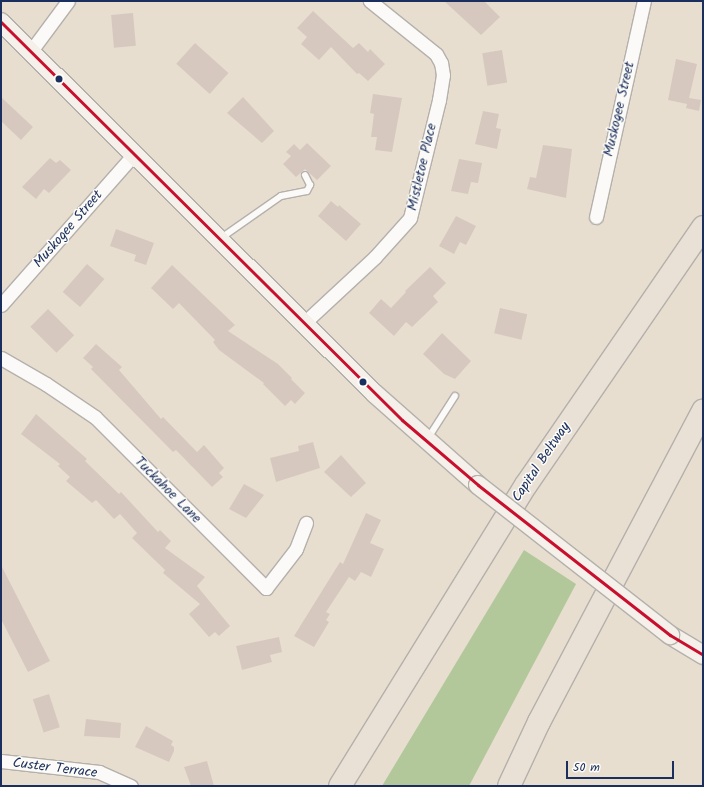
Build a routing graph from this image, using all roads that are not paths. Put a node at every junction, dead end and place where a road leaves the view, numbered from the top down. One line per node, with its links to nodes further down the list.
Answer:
1 (68, 1): 5 (street)
2 (370, 1): 12 (street, Mistletoe Place)
3 (644, 1): 8 (street, Muskogee Street)
4 (1, 22): 5 (main road)
5 (31, 51): 6 (main road)
6 (134, 154): 10 (main road); 11 (street, Muskogee Street)
7 (305, 175): 10 (lane)
8 (596, 217)
9 (703, 227): 21 (highway, Capital Beltway)
10 (220, 239): 12 (main road)
11 (1, 305)
12 (304, 323): 16 (main road)
13 (1, 358): 17 (street, Tuckahoe Lane)
14 (455, 396): 16 (lane)
15 (703, 411): 22 (highway)
16 (426, 441): 18 (main road, bridge)
17 (306, 523)
18 (703, 655)
19 (1, 761): 20 (street, Custer Terrace)
20 (131, 786)
21 (340, 786)
22 (509, 786)

